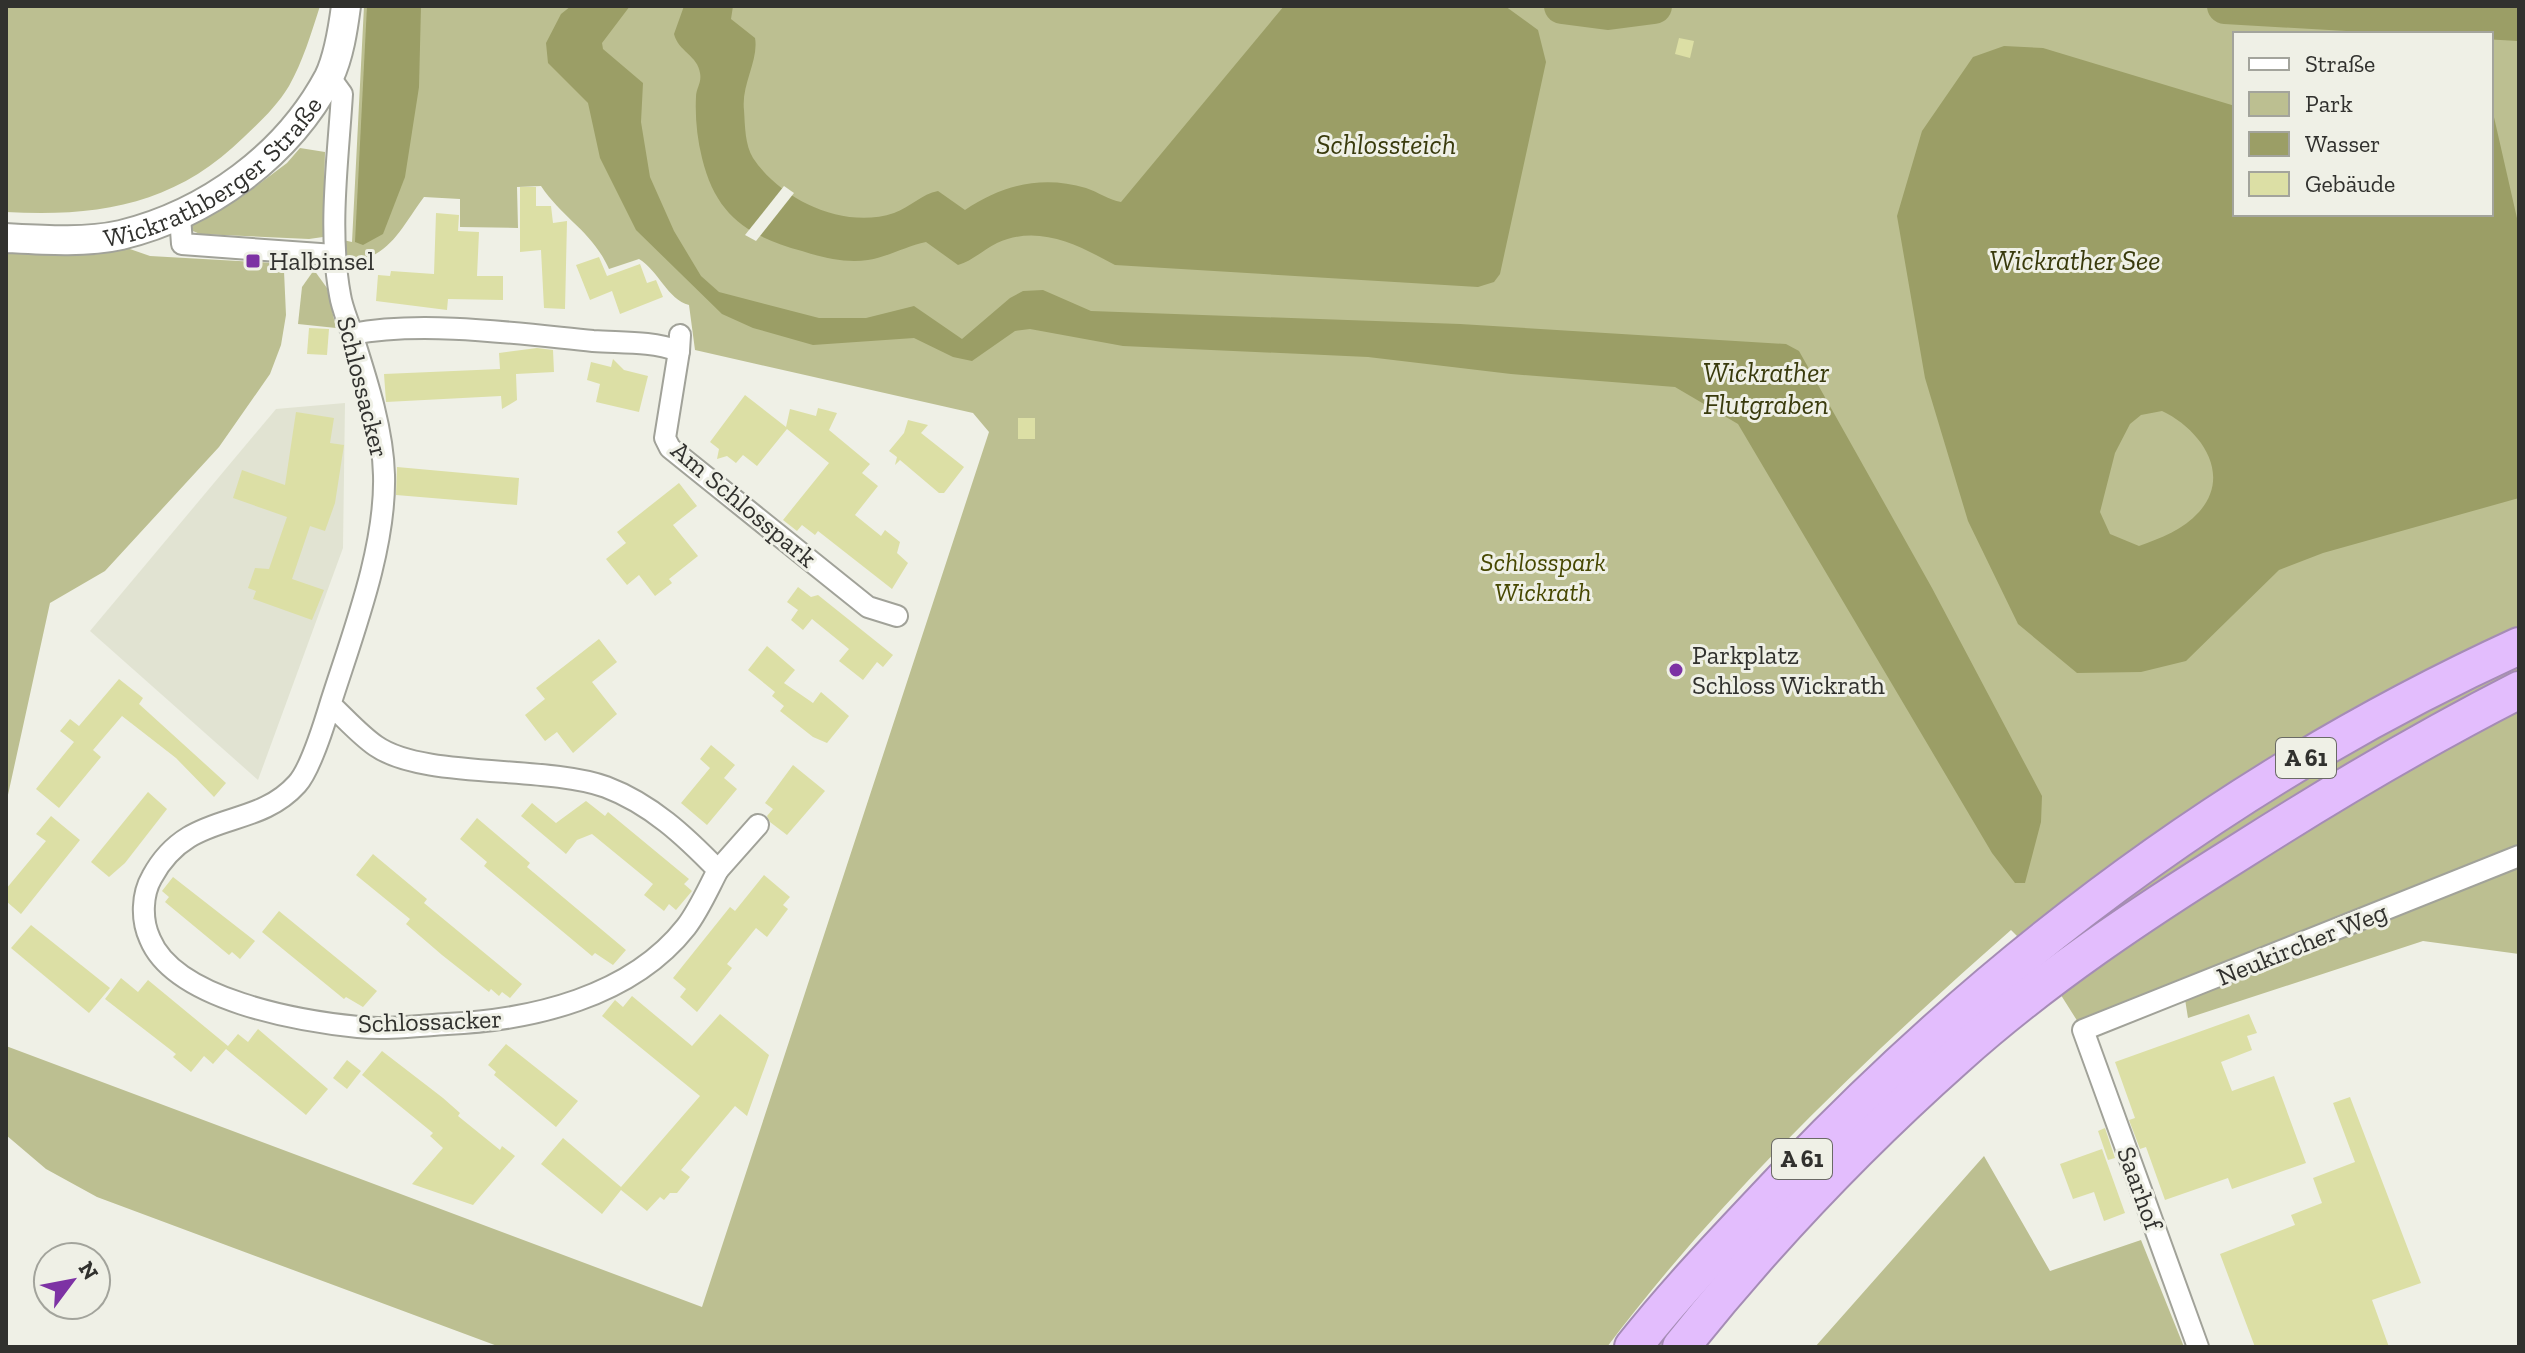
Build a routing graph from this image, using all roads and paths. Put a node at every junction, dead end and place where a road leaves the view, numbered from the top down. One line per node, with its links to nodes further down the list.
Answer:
1 (346, 6): 2 (main road, Wickrathberger Straße)
2 (329, 76): 3 (main road, Wickrathberger Straße); 5 (street, Schlossacker)
3 (180, 216): 4 (main road, Wickrathberger Straße); 5 (street)
4 (6, 238)
5 (334, 255): 6 (street, Schlossacker)
6 (352, 334): 7 (street, Am Schlosspark); 10 (street, Schlossacker)
7 (897, 616)
8 (2519, 646): 15 (highway, A 61)
9 (2519, 690): 16 (highway, A 61)
10 (331, 705): 13 (street); 13 (street, Schlossacker)
11 (758, 825): 13 (street, Schlossacker)
12 (2519, 856): 14 (street, Neukircher Weg)
13 (718, 870)
14 (2083, 1030): 17 (street, Saarhof)
15 (1633, 1347)
16 (1681, 1347)
17 (2198, 1347)

